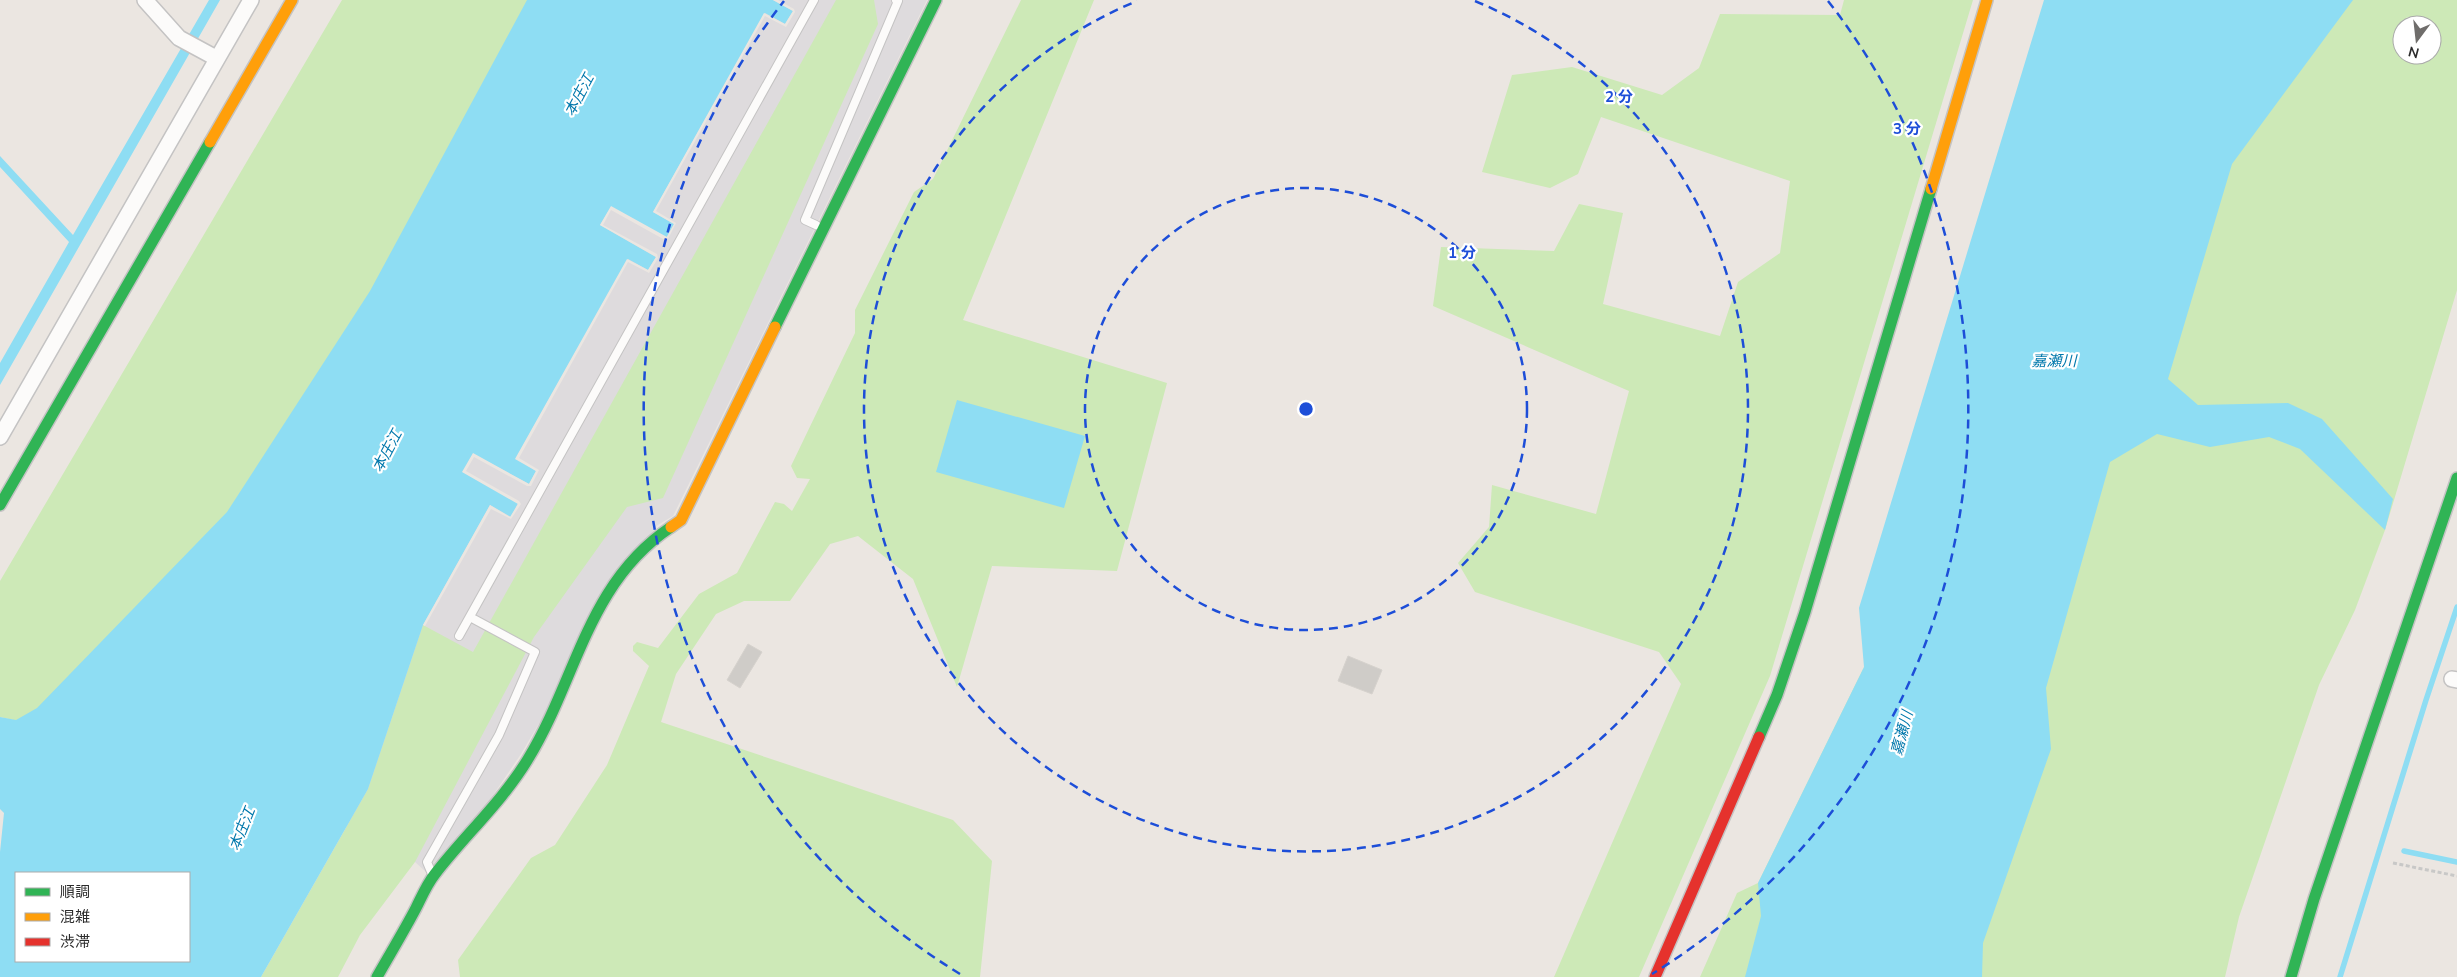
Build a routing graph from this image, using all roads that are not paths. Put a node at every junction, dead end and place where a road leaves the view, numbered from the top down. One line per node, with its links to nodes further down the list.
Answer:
1 (145, 0): 8 (street)
2 (251, 0): 8 (street)
3 (292, 0): 12 (street)
4 (814, 0): 13 (lane)
5 (897, 0): 9 (lane)
6 (936, 0): 15 (street)
7 (1987, 0): 17 (street)
8 (216, 58): 10 (street)
9 (816, 226)
10 (0, 437)
11 (2457, 478): 18 (street)
12 (0, 504)
13 (470, 616): 14 (lane); 15 (lane)
14 (459, 636)
15 (433, 876): 16 (street)
16 (377, 977)
17 (1655, 977)
18 (2291, 977)

